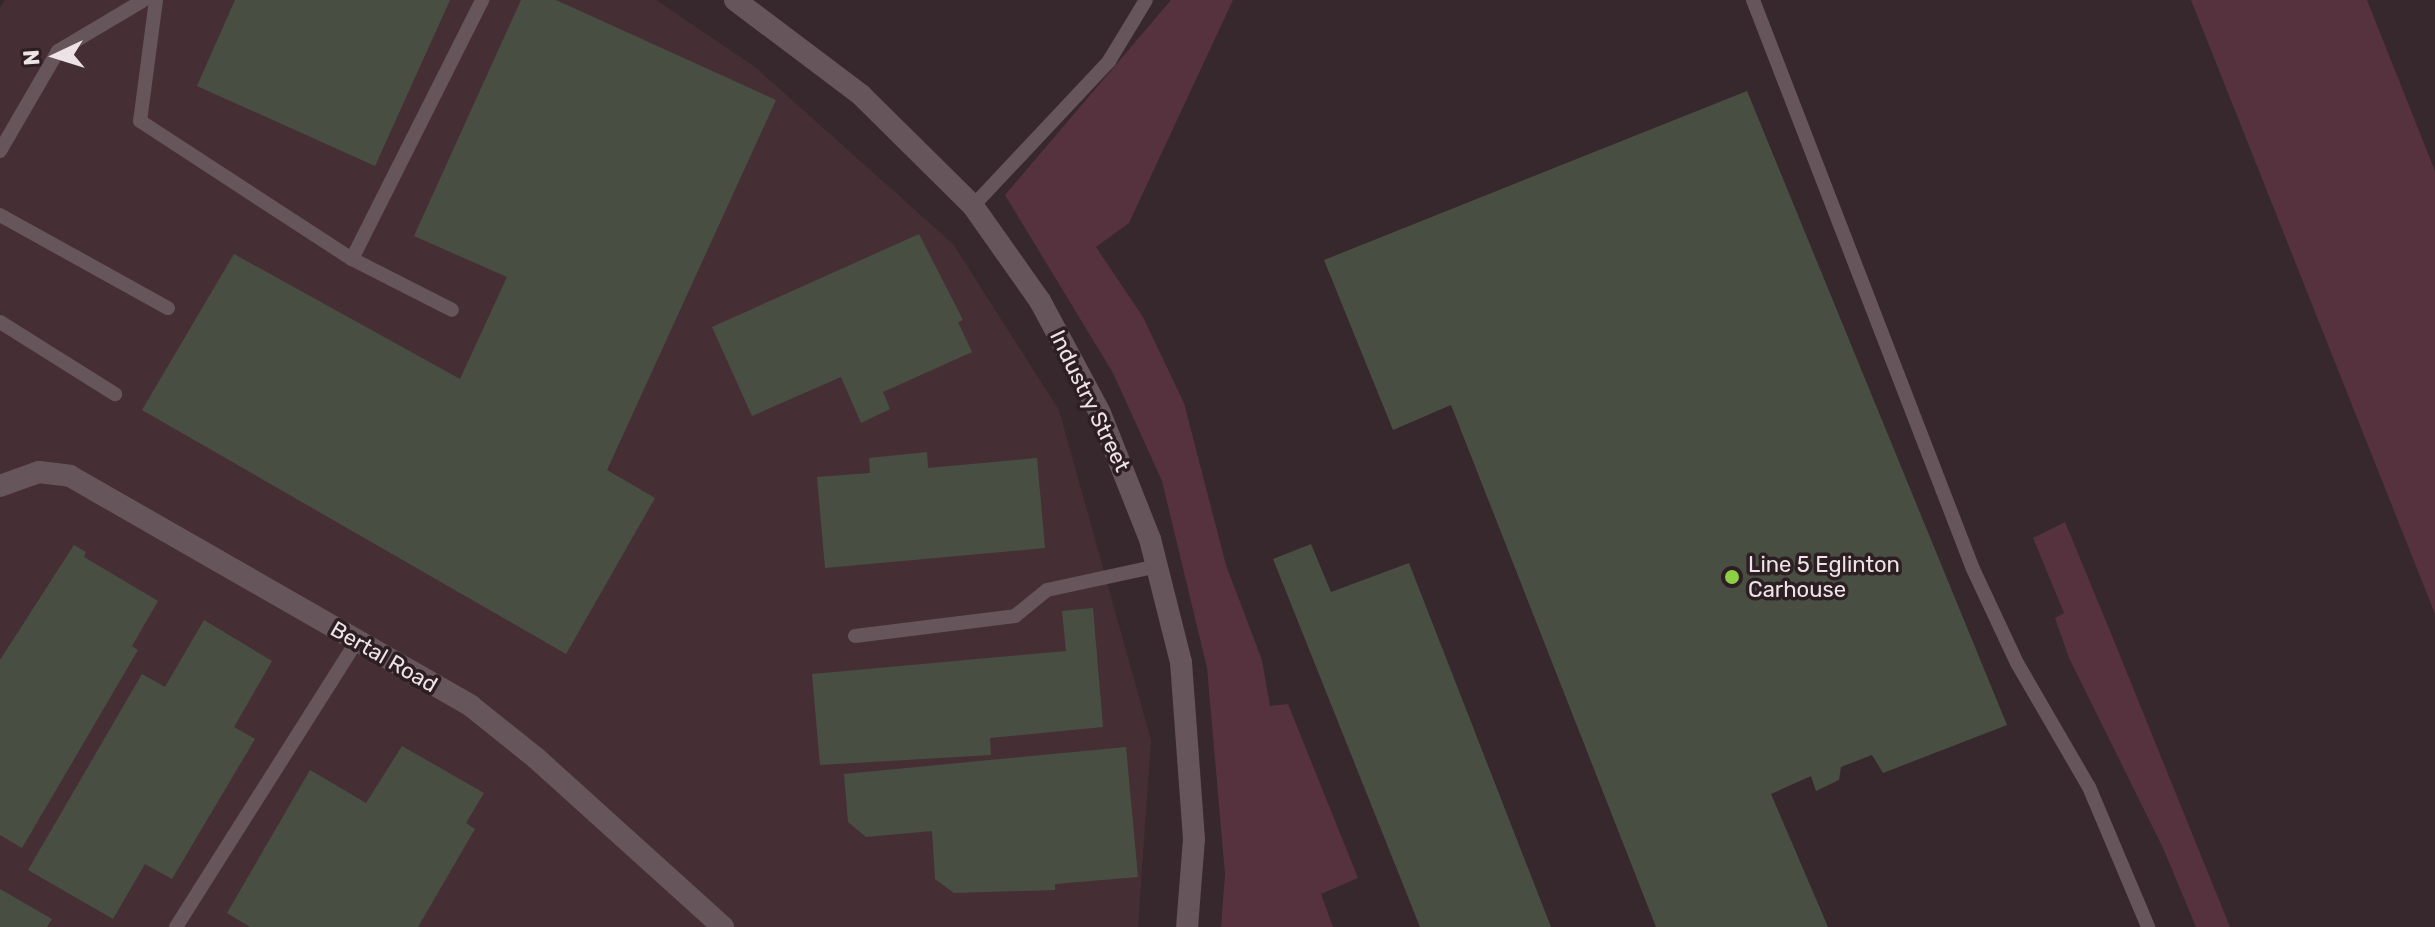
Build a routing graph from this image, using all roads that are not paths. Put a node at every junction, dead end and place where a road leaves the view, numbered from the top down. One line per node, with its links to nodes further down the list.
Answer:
1 (144, 0): 7 (lane)
2 (156, 0): 10 (lane)
3 (482, 0): 10 (lane)
4 (735, 0): 8 (street, Industry Street)
5 (1146, 0): 8 (lane)
6 (1753, 0): 22 (lane)
7 (0, 151)
8 (973, 206): 16 (street, Industry Street)
9 (0, 215): 11 (lane)
10 (352, 259): 12 (lane)
11 (168, 308)
12 (452, 310)
13 (0, 322): 14 (lane)
14 (115, 394)
15 (0, 486): 18 (street, Bertal Road)
16 (1158, 566): 17 (lane); 21 (street, Industry Street)
17 (855, 636)
18 (356, 642): 19 (lane); 20 (street, Bertal Road)
19 (176, 927)
20 (723, 927)
21 (1187, 927)
22 (2148, 927)

